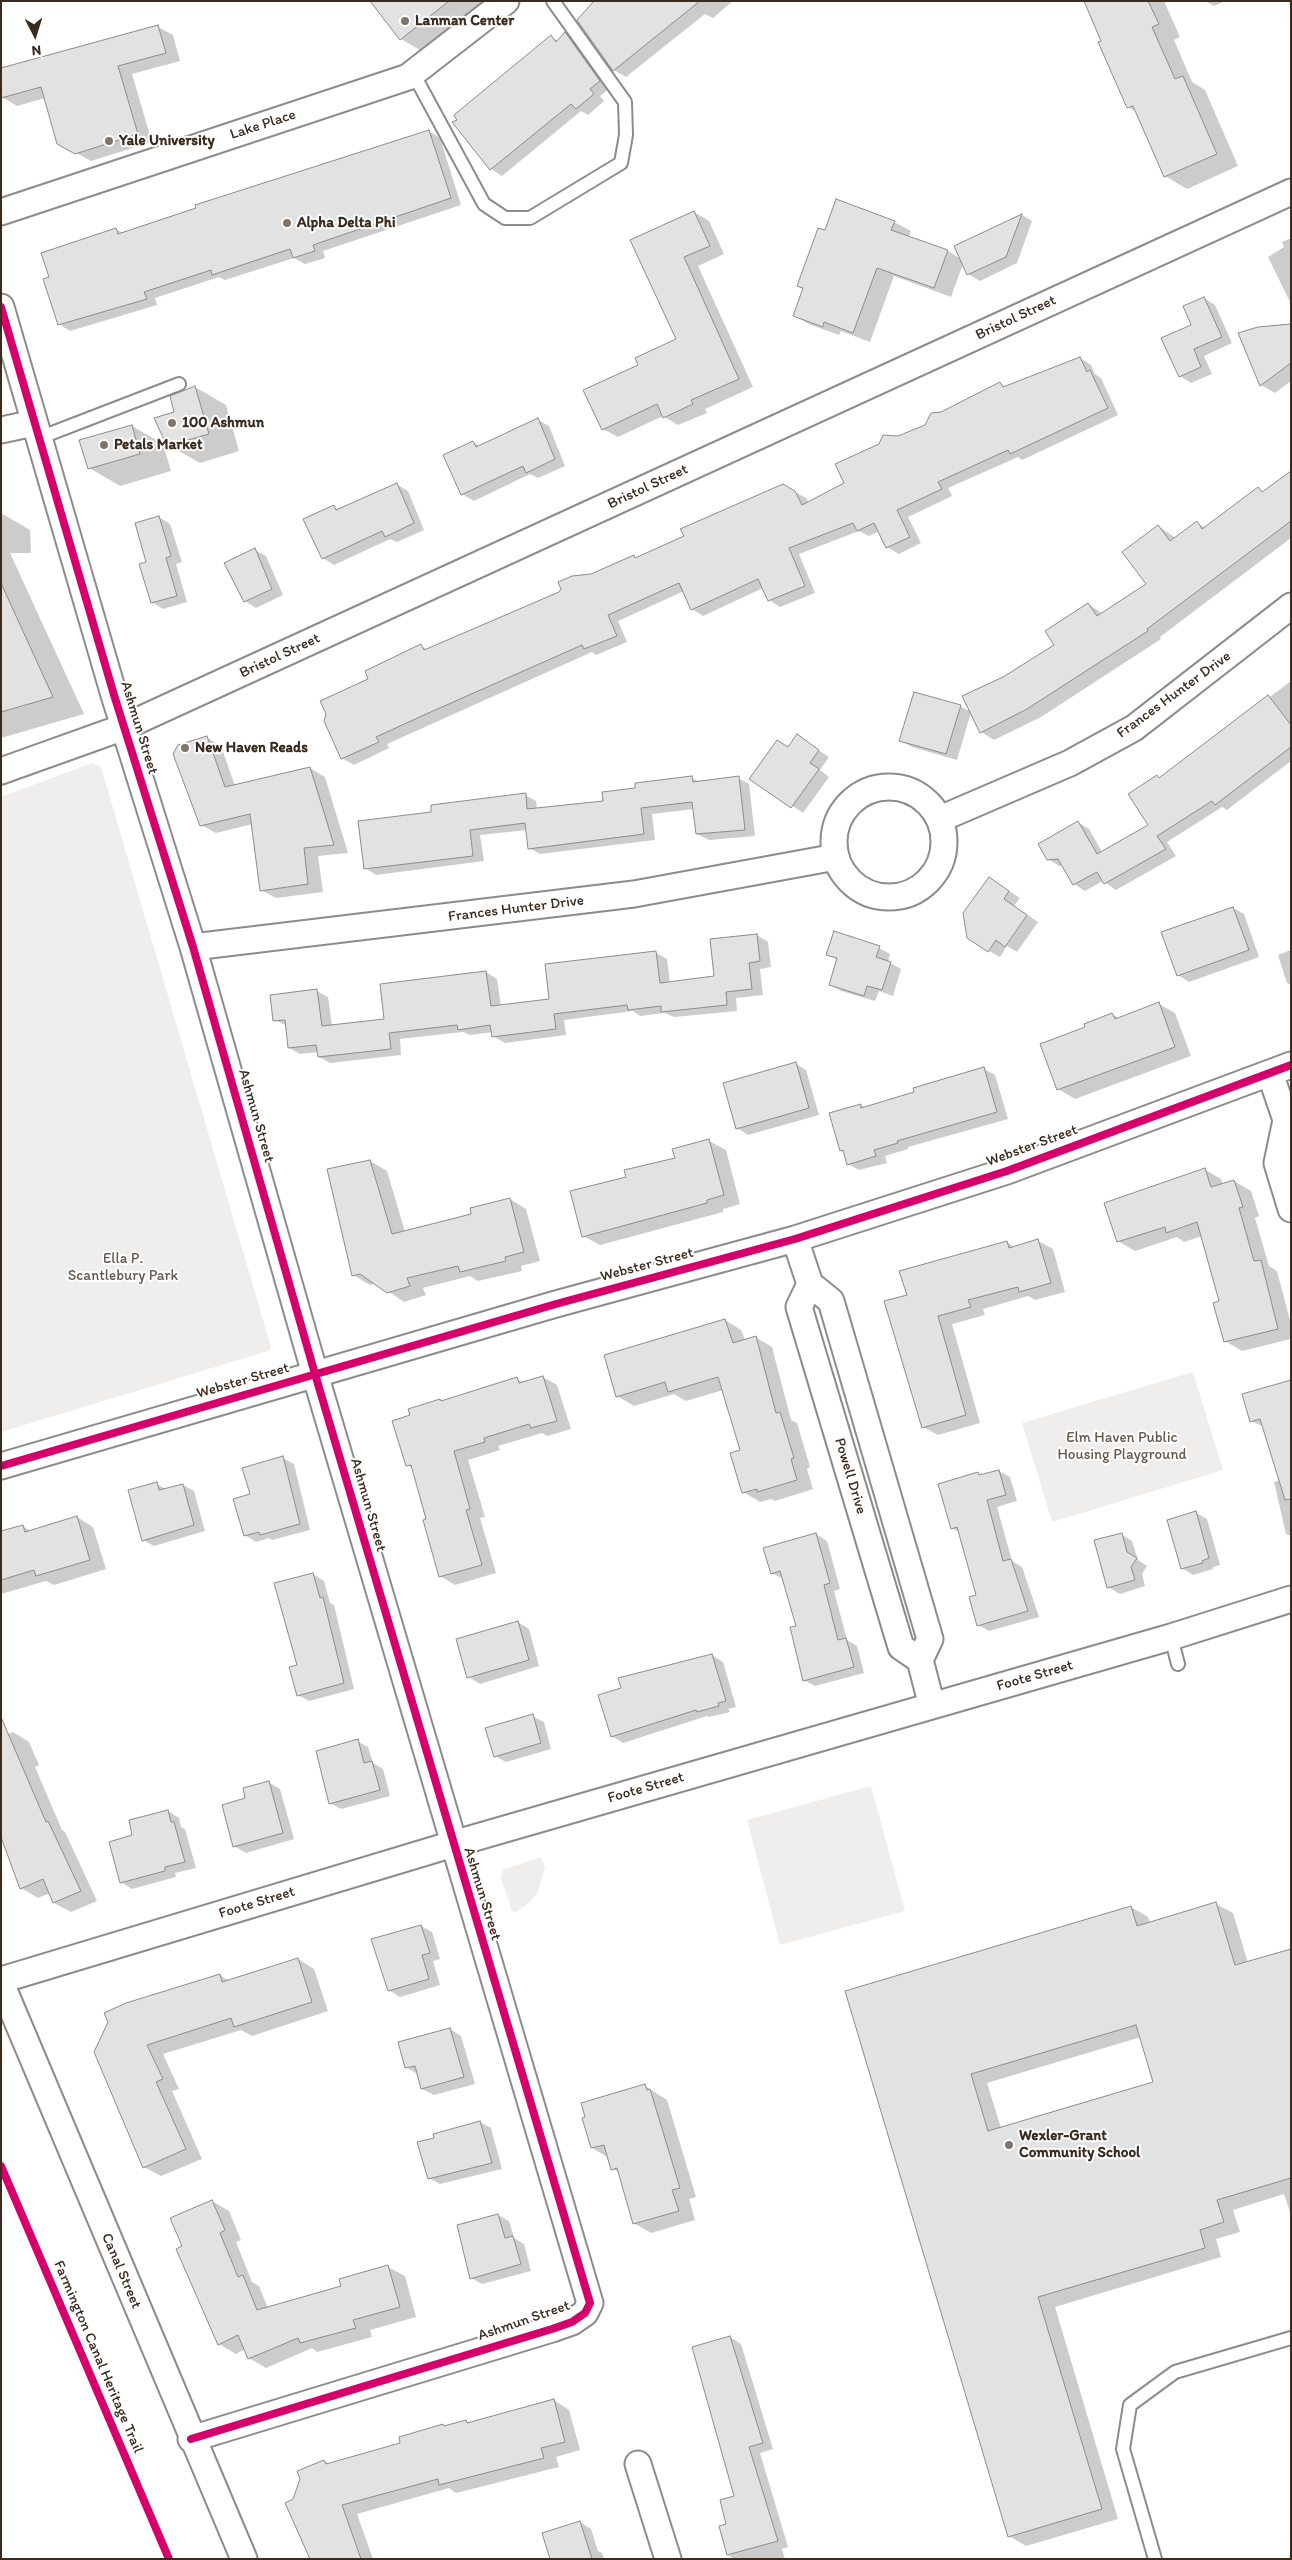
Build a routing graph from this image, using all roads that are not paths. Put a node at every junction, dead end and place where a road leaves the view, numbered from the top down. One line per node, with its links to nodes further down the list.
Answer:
1 (506, 1): 3 (street, Lake Place)
2 (553, 1): 3 (lane)
3 (413, 73): 5 (street, Lake Place)
4 (1291, 192): 11 (street, Bristol Street)
5 (1, 212)
6 (1, 306): 9 (street, Ashmun Street)
7 (179, 384): 9 (lane)
8 (1, 430): 9 (street)
9 (36, 430): 11 (street, Ashmun Street)
10 (1291, 606): 13 (street, Frances Hunter Drive)
11 (124, 727): 12 (street, Bristol Street); 15 (street, Ashmun Street)
12 (1, 771)
13 (940, 819): 14 (street); 14 (street)
14 (836, 857): 15 (street, Frances Hunter Drive)
15 (193, 947): 20 (street, Ashmun Street)
16 (1280, 1069): 17 (street); 19 (street, Webster Street)
17 (1288, 1122): 18 (street)
18 (1291, 1209)
19 (795, 1239): 20 (street, Webster Street); 25 (street, Powell Drive)
20 (315, 1374): 21 (street, Webster Street); 26 (street, Ashmun Street)
21 (1, 1466)
22 (1291, 1599): 23 (street, Foote Street)
23 (1171, 1637): 24 (lane); 25 (street, Foote Street)
24 (1178, 1664)
25 (932, 1706): 26 (street, Foote Street)
26 (453, 1844): 27 (street, Foote Street); 29 (street, Ashmun Street)
27 (1, 1982): 29 (street, Canal Street)
28 (1291, 2338): 33 (lane)
29 (191, 2438): 31 (street, Canal Street)
30 (638, 2464): 32 (street)
31 (244, 2559)
32 (668, 2559)
33 (1155, 2559)

